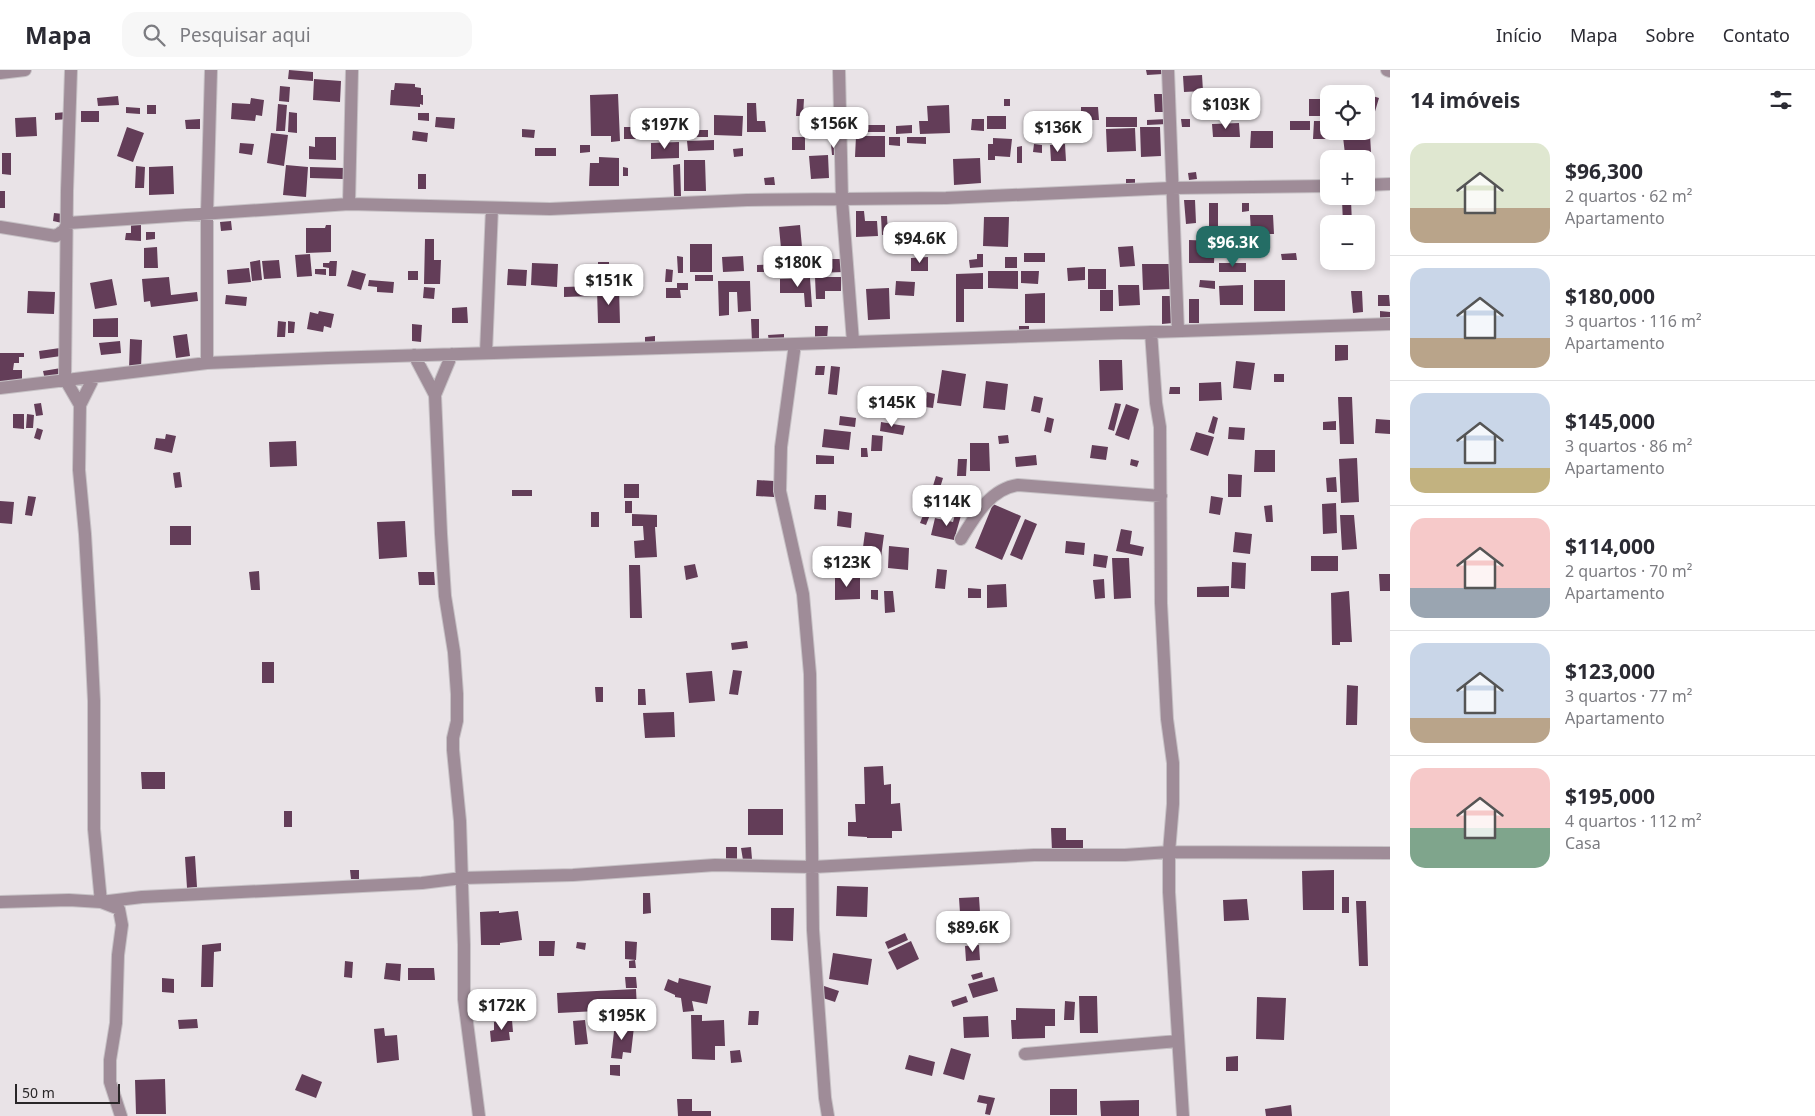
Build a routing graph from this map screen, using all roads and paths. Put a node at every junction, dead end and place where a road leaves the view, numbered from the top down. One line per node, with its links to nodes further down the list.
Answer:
1 (19, 70): 7 (street)
2 (71, 70): 16 (street)
3 (211, 70): 15 (street)
4 (352, 70): 13 (street)
5 (839, 70): 12 (street)
6 (1168, 70): 11 (street)
7 (0, 73)
8 (1390, 184): 9 (street)
9 (1375, 185)
10 (1320, 186): 11 (street)
11 (1172, 188): 12 (street); 19 (street)
12 (842, 200): 14 (street); 21 (street)
13 (349, 204): 14 (street); 15 (street)
14 (492, 208): 23 (street)
15 (207, 212): 16 (street); 26 (street)
16 (68, 223): 17 (street); 28 (street)
17 (0, 227)
18 (1390, 324): 19 (street)
19 (1178, 331): 20 (street)
20 (1151, 332): 21 (street); 32 (street)
21 (854, 342): 22 (street)
22 (795, 344): 23 (street); 36 (street)
23 (486, 353): 24 (street)
24 (452, 354): 25 (street); 30 (street)
25 (414, 355): 26 (street); 30 (street)
26 (207, 363): 27 (street)
27 (94, 377): 28 (street); 31 (street)
28 (65, 379): 29 (street); 31 (street)
29 (0, 388)
30 (435, 395): 37 (street)
31 (80, 405): 39 (street)
32 (1161, 496): 33 (street); 34 (street)
33 (961, 538)
34 (1169, 852): 35 (street); 36 (street); 40 (street)
35 (1390, 853)
36 (813, 867): 37 (street); 44 (street)
37 (462, 878): 39 (street); 43 (street)
38 (0, 902): 39 (street)
39 (100, 902): 42 (street)
40 (1178, 1041): 41 (street); 45 (street)
41 (1025, 1054)
42 (121, 1116)
43 (479, 1116)
44 (828, 1116)
45 (1183, 1116)

